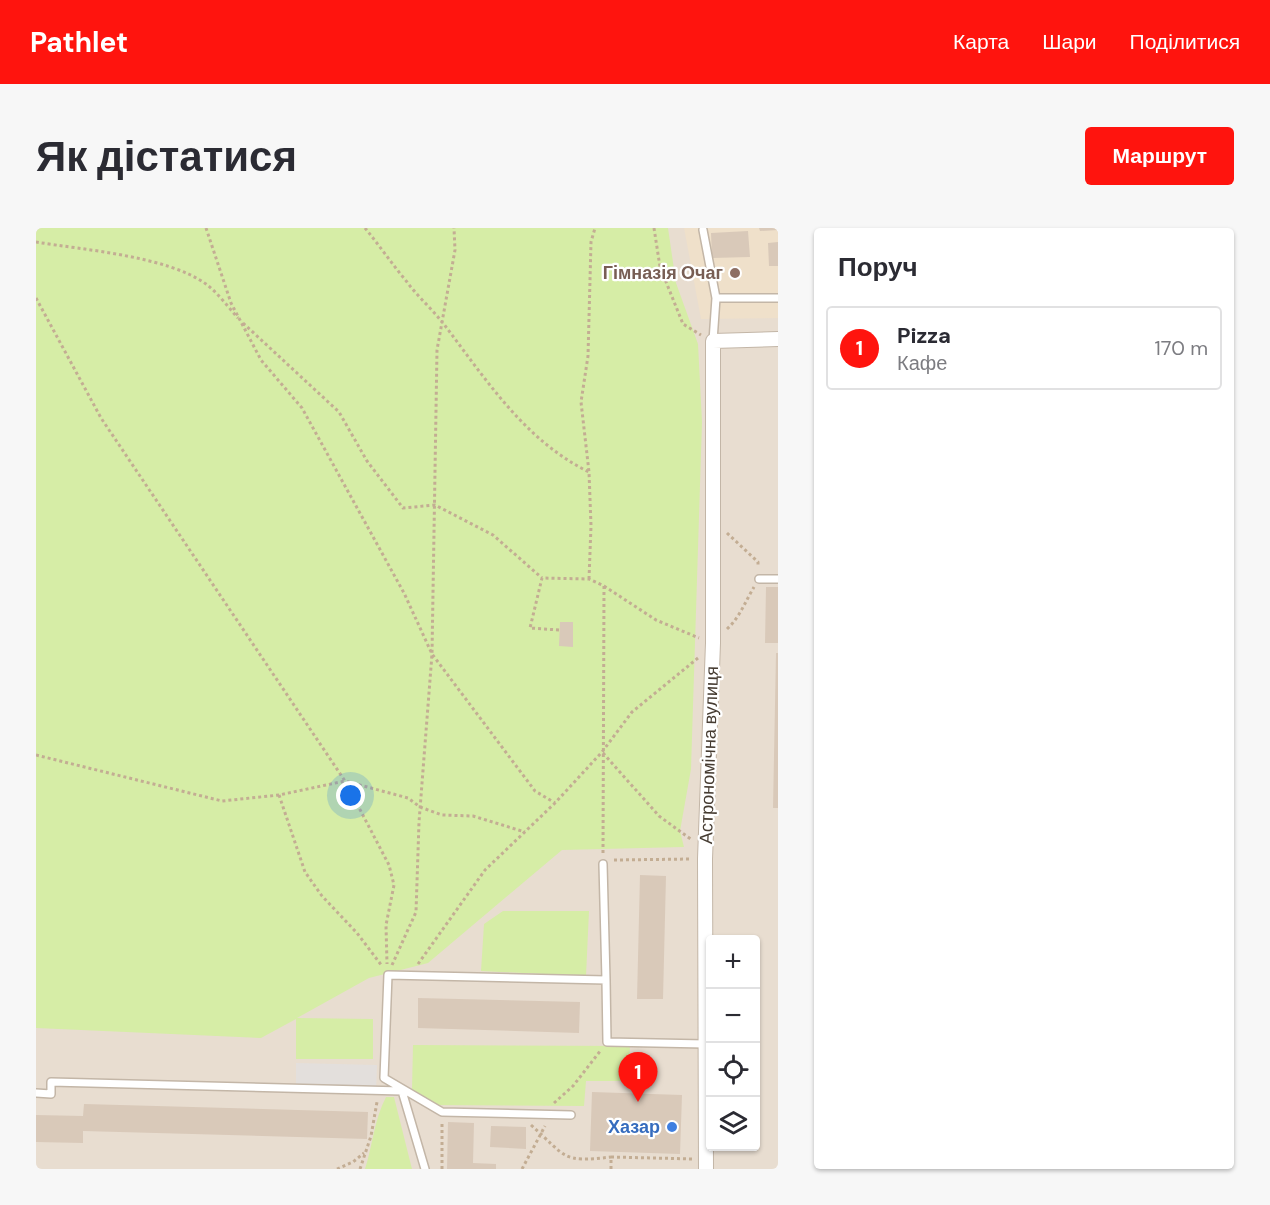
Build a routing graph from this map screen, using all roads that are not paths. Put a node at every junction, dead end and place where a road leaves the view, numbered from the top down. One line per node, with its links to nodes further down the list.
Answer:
1 (703, 230): 2 (lane)
2 (716, 298): 3 (lane); 5 (lane)
3 (778, 298)
4 (778, 339): 5 (street)
5 (713, 341): 10 (street, Астрономічна вулиця)
6 (759, 579): 7 (lane)
7 (778, 579)
8 (603, 864): 9 (lane)
9 (606, 980): 10 (lane); 11 (lane)
10 (705, 1044): 14 (street, Астрономічна вулиця)
11 (402, 1091): 12 (lane); 13 (lane); 15 (lane)
12 (36, 1093)
13 (571, 1115)
14 (706, 1164)
15 (425, 1169)

